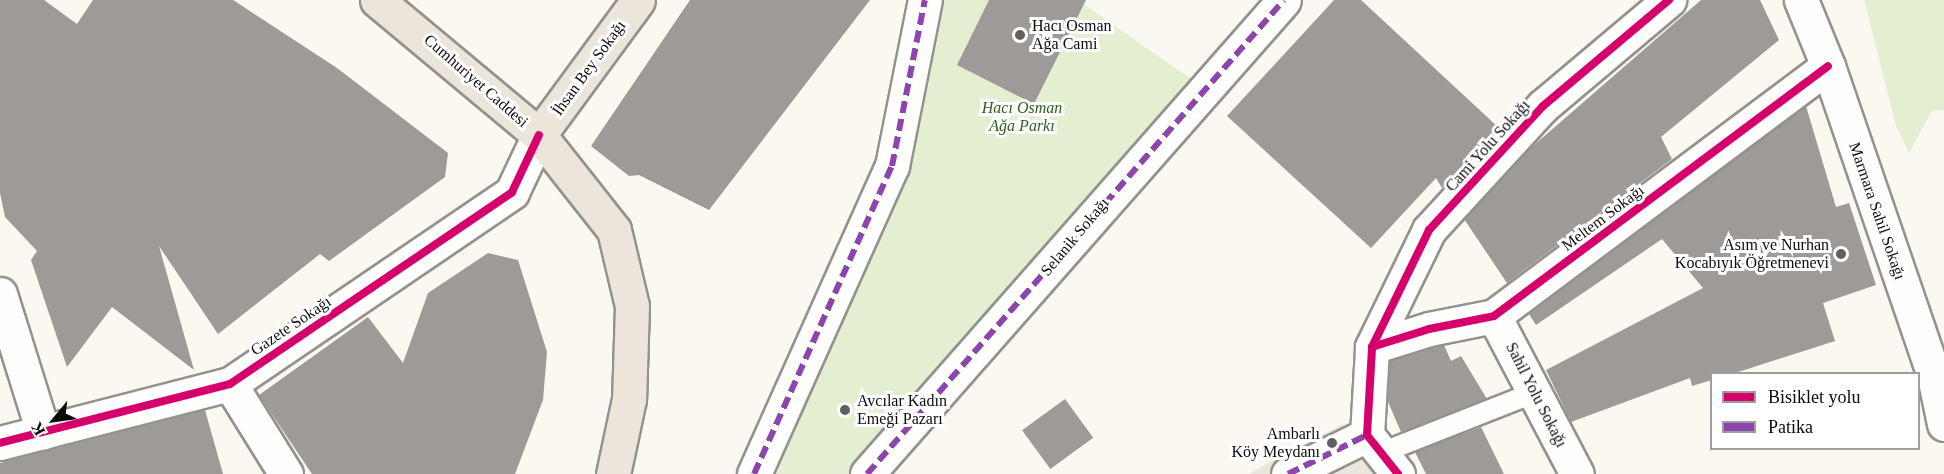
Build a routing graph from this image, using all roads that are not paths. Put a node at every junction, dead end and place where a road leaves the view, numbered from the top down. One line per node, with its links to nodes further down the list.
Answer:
1 (377, 0): 8 (main road, Cumhuriyet Caddesi)
2 (638, 0): 8 (main road, İhsan Bey Sokağı)
3 (925, 0): 21 (street)
4 (1284, 0): 22 (street, Selanik Sokağı)
5 (1669, 0): 11 (street, Cami Yolu Sokağı)
6 (1801, 0): 7 (street, Marmara Sahil Sokağı)
7 (1828, 66): 10 (street, Meltem Sokağı); 12 (street, Marmara Sahil Sokağı)
8 (539, 135): 13 (street, Gazete Sokağı); 20 (main road, Cumhuriyet Caddesi)
9 (0, 294): 16 (street)
10 (1494, 316): 11 (street, Meltem Sokağı); 14 (street, Sahil Yolu Sokağı)
11 (1372, 347): 18 (street)
12 (1939, 373): 15 (street, Marmara Sahil Sokağı)
13 (230, 384): 16 (street, Gazete Sokağı); 19 (street)
14 (1536, 392): 18 (lane); 24 (street, Sahil Yolu Sokağı)
15 (1944, 424)
16 (43, 432): 17 (street, Gazete Sokağı)
17 (0, 443)
18 (1382, 454): 23 (street)
19 (286, 474)
20 (613, 474)
21 (754, 474)
22 (867, 474)
23 (1288, 474)
24 (1577, 474)

